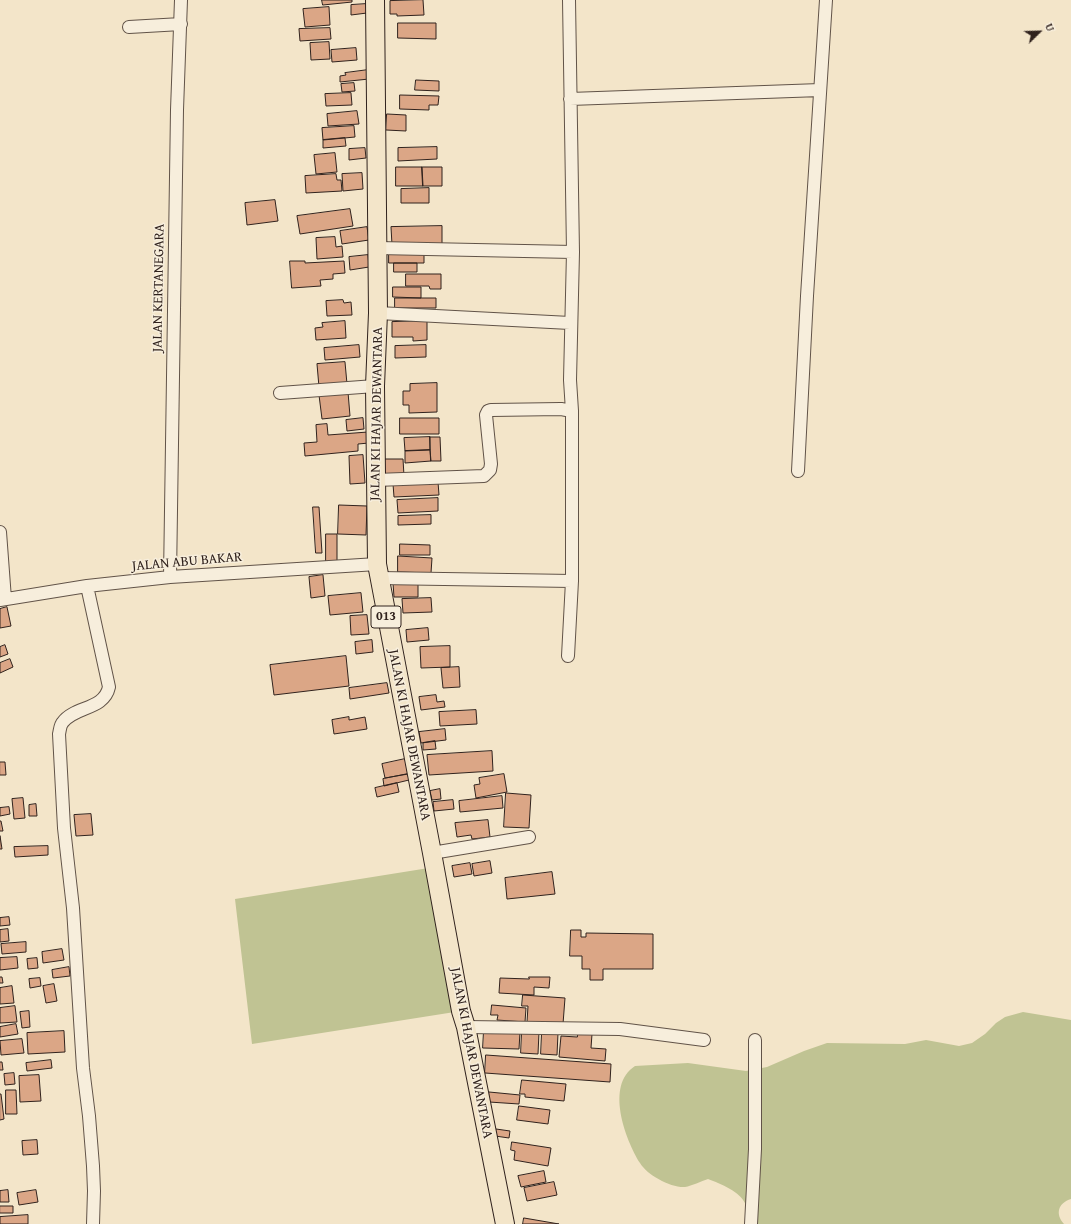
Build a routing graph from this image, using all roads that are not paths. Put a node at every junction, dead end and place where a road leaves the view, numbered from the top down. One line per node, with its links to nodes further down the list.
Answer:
1 (181, 0): 5 (street, JALAN KERTANEGARA)
2 (375, 0): 9 (main road, JALAN KI HAJAR DEWANTARA / 013)
3 (569, 0): 8 (street)
4 (826, 0): 7 (street)
5 (181, 24): 6 (street); 20 (street, JALAN KERTANEGARA)
6 (129, 27)
7 (820, 90): 8 (street); 16 (street)
8 (570, 99): 10 (street)
9 (378, 248): 10 (street); 11 (main road, JALAN KI HAJAR DEWANTARA / 013)
10 (573, 252): 12 (street)
11 (378, 313): 12 (street); 13 (main road, JALAN KI HAJAR DEWANTARA / 013)
12 (570, 323): 15 (street)
13 (375, 386): 14 (street); 17 (main road, JALAN KI HAJAR DEWANTARA / 013)
14 (280, 393)
15 (572, 410): 17 (street); 21 (street)
16 (798, 471)
17 (376, 480): 19 (main road, JALAN KI HAJAR DEWANTARA / 013)
18 (0, 532): 23 (street)
19 (378, 571): 20 (street, JALAN ABU BAKAR); 21 (street, JALAN ABU BAKAR); 26 (main road, JALAN KI HAJAR DEWANTARA / 013)
20 (170, 577): 22 (street, JALAN ABU BAKAR)
21 (572, 581): 24 (street)
22 (88, 586): 23 (street, JALAN ABU BAKAR); 30 (street)
23 (2, 599)
24 (568, 656)
25 (529, 836): 26 (street)
26 (432, 853): 27 (main road, JALAN KI HAJAR DEWANTARA / 013)
27 (466, 1027): 28 (street); 31 (main road, JALAN KI HAJAR DEWANTARA / 013)
28 (704, 1040)
29 (755, 1040): 32 (street)
30 (93, 1224)
31 (505, 1224)
32 (751, 1224)

